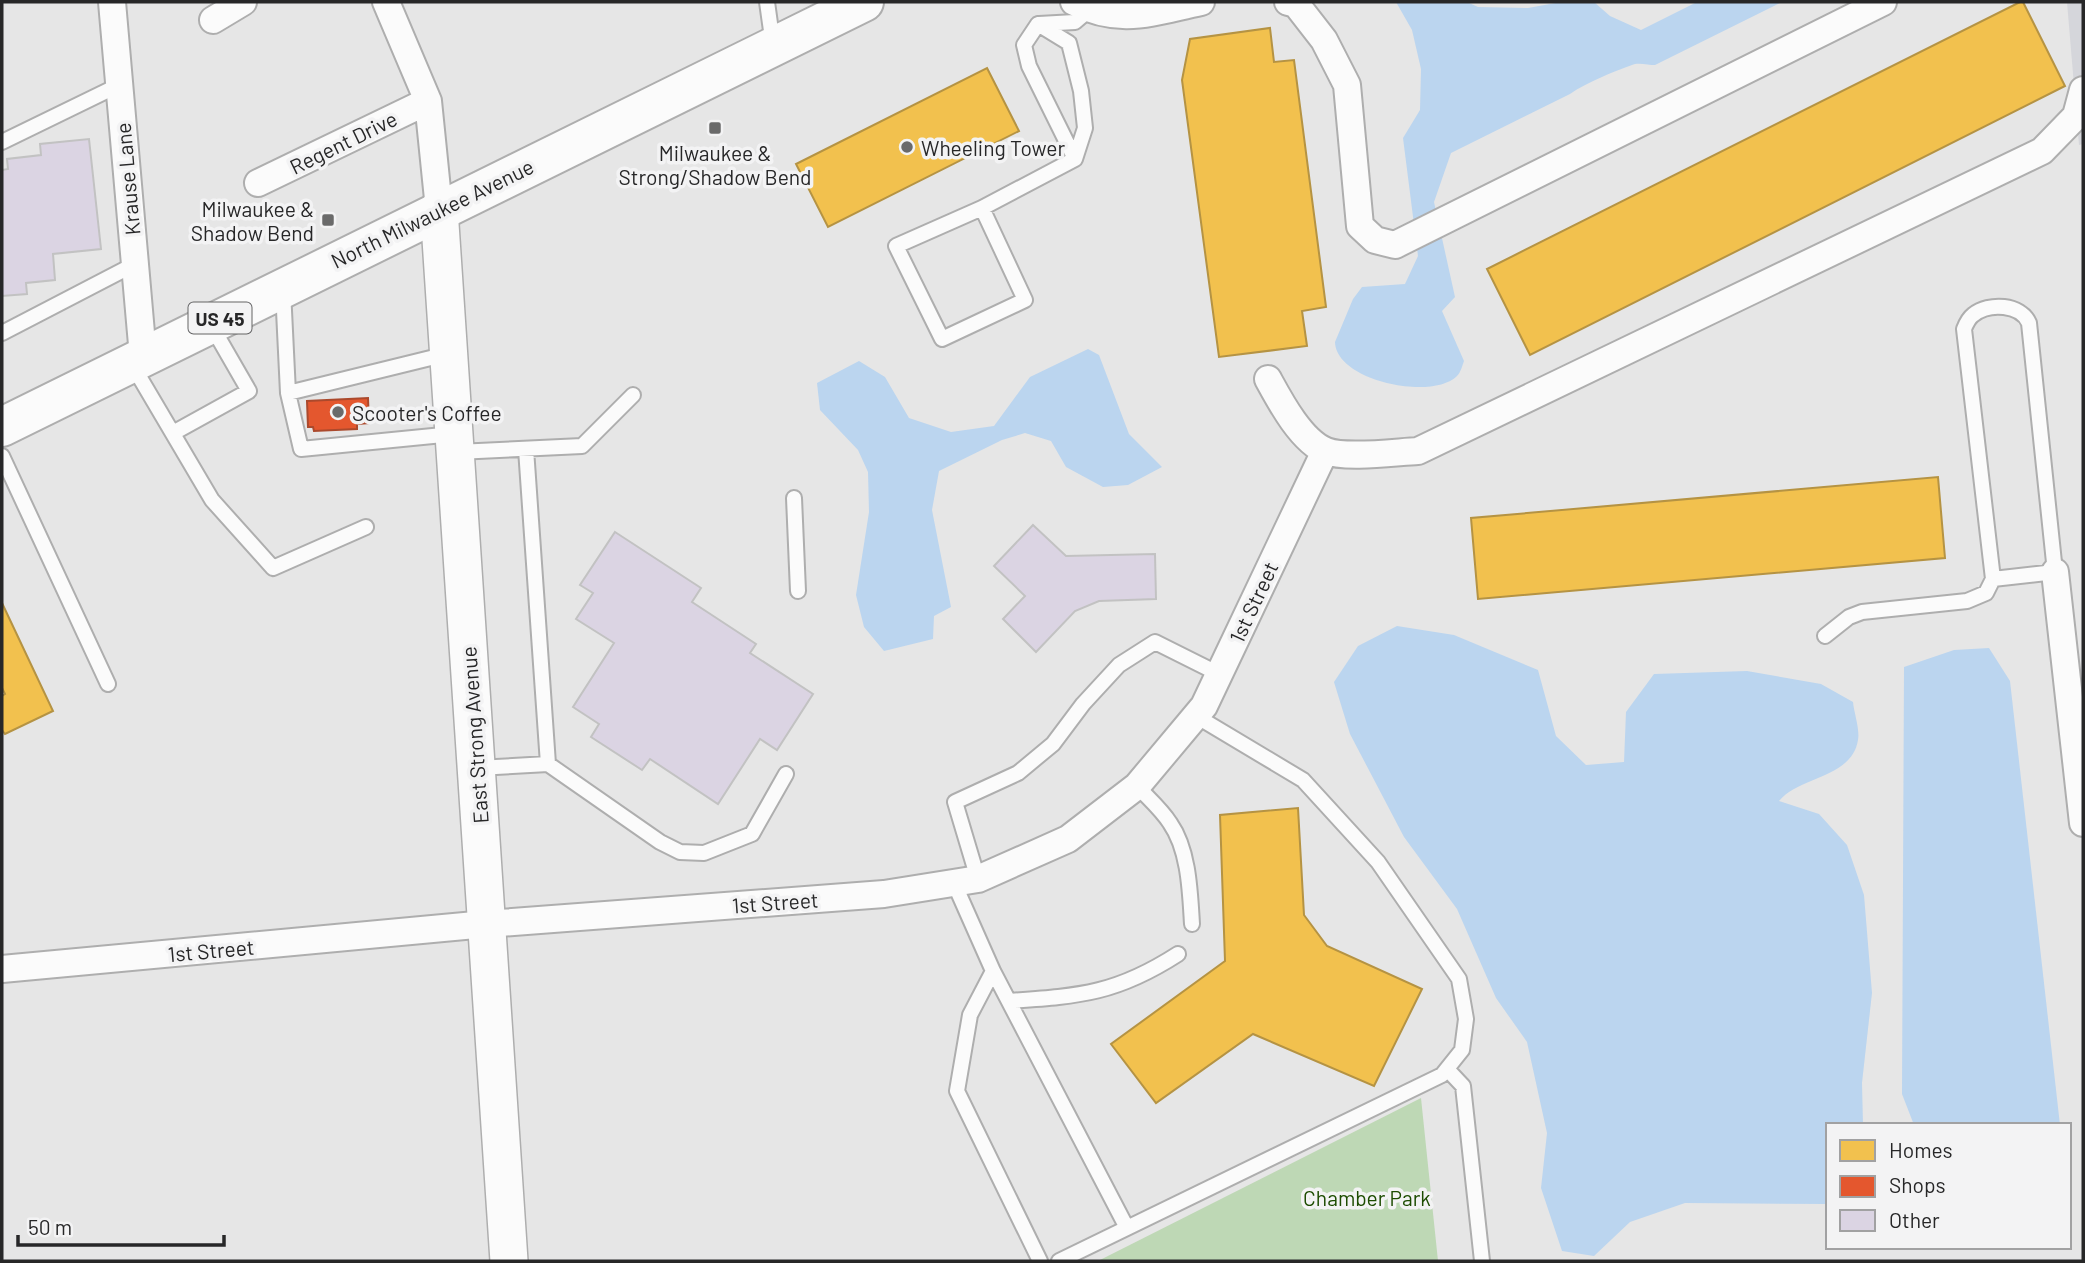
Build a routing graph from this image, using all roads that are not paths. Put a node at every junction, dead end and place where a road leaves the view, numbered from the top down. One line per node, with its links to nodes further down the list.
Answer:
1 (112, 2): 13 (street, Krause Lane)
2 (243, 2): 10 (street)
3 (767, 2): 12 (lane)
4 (864, 2): 12 (main road, North Milwaukee Avenue / US 45)
5 (1201, 2): 9 (street)
6 (1288, 2): 7 (street)
7 (1883, 2)
8 (393, 4): 15 (street)
9 (1082, 6): 11 (lane)
10 (214, 20)
11 (1038, 24): 17 (lane); 17 (lane)
12 (773, 46): 20 (main road, North Milwaukee Avenue / US 45)
13 (119, 85): 16 (lane); 21 (street, Krause Lane)
14 (2083, 90): 34 (street)
15 (428, 102): 18 (street, Regent Drive); 20 (street)
16 (2, 142)
17 (1075, 159): 19 (lane)
18 (258, 183)
19 (982, 208): 19 (lane)
20 (439, 209): 22 (main road, North Milwaukee Avenue / US 45); 25 (street, East Strong Avenue)
21 (135, 264): 24 (lane); 26 (street, Krause Lane)
22 (283, 287): 23 (main road, North Milwaukee Avenue / US 45); 28 (lane)
23 (210, 323): 26 (main road, North Milwaukee Avenue / US 45); 31 (lane)
24 (2, 333)
25 (449, 354): 28 (lane); 32 (street, East Strong Avenue)
26 (137, 358): 30 (main road, North Milwaukee Avenue / US 45); 31 (lane)
27 (1268, 379): 34 (street)
28 (288, 393): 32 (lane)
29 (633, 394): 33 (lane)
30 (2, 427)
31 (173, 433): 37 (lane)
32 (455, 443): 33 (lane); 47 (street, East Strong Avenue)
33 (526, 449): 46 (lane)
34 (1325, 451): 42 (street, 1st Street)
35 (2, 456): 43 (lane)
36 (794, 498): 40 (lane)
37 (366, 527)
38 (2055, 572): 39 (lane); 39 (lane); 45 (street)
39 (1993, 579): 41 (lane)
40 (798, 591)
41 (1825, 636)
42 (1219, 674): 44 (street, 1st Street); 51 (lane)
43 (108, 684)
44 (1196, 716): 49 (street, 1st Street); 58 (lane)
45 (2079, 752): 50 (street)
46 (548, 764): 47 (lane); 48 (lane)
47 (476, 768): 53 (street, East Strong Avenue)
48 (786, 774)
49 (1137, 786): 51 (street, 1st Street); 52 (lane)
50 (2083, 823)
51 (966, 881): 53 (street, 1st Street); 56 (lane)
52 (1192, 924)
53 (486, 925): 55 (street, 1st Street); 60 (street, East Strong Avenue)
54 (1178, 954): 57 (lane)
55 (2, 970)
56 (993, 971): 57 (lane); 61 (lane)
57 (1009, 1001): 59 (lane)
58 (1447, 1069): 59 (lane); 63 (lane)
59 (1127, 1228): 62 (lane)
60 (509, 1261)
61 (1040, 1261)
62 (1059, 1261)
63 (1482, 1261)

